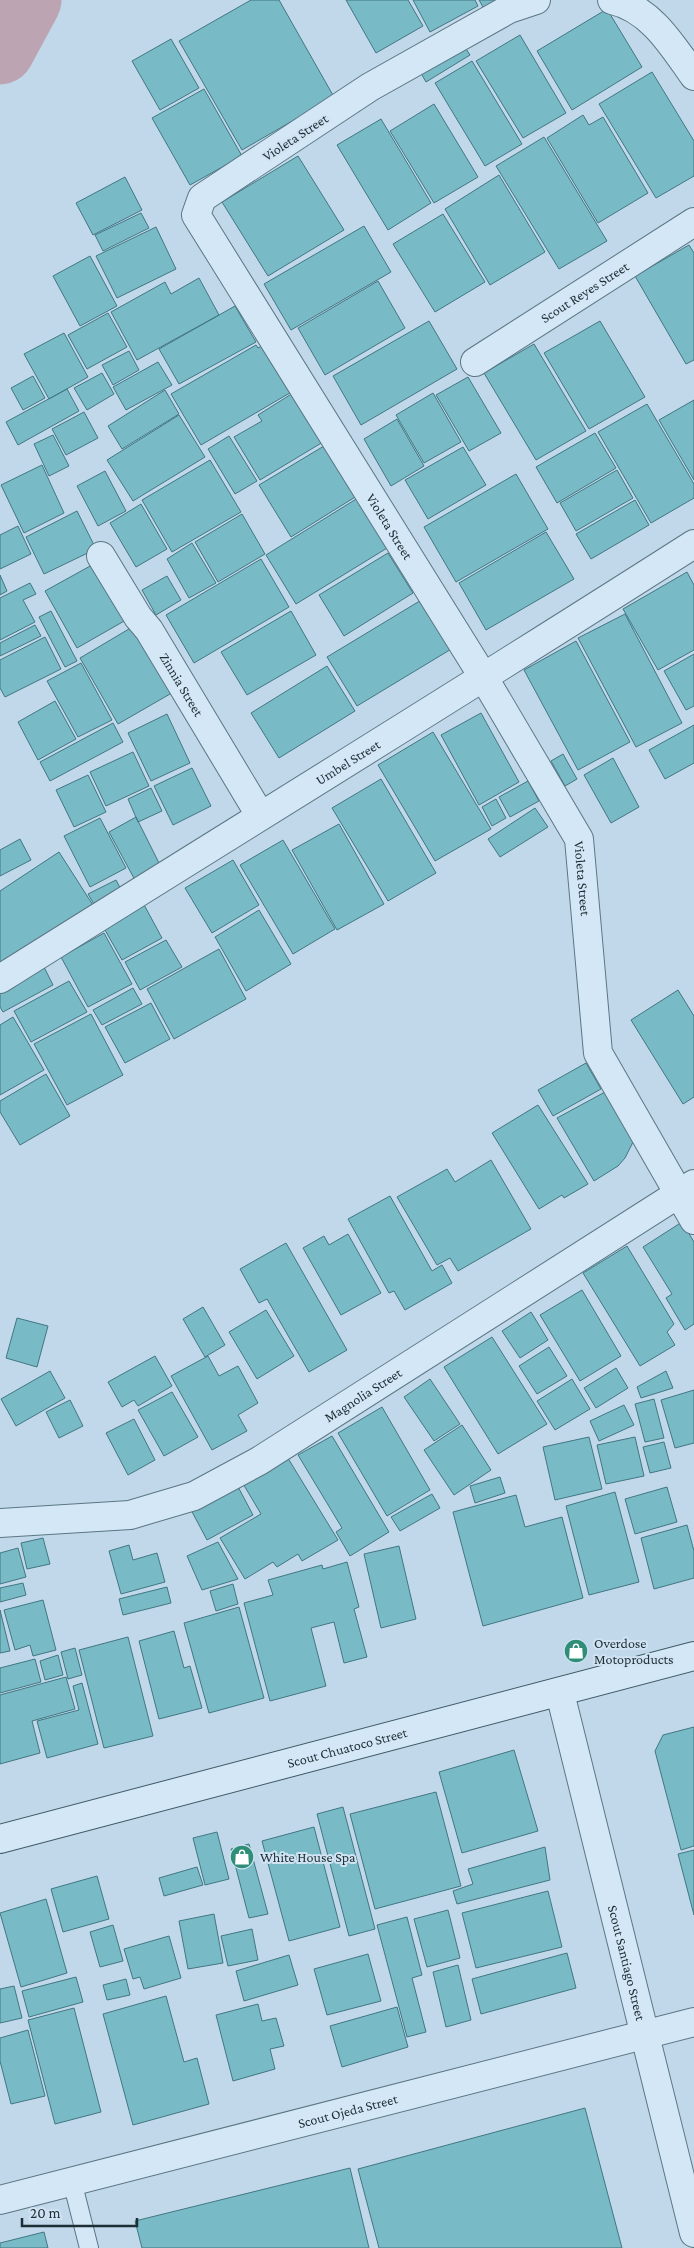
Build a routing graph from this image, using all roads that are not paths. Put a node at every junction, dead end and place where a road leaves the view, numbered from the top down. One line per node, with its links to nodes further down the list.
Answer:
1 (536, 0): 8 (street, Violeta Street)
2 (612, 0): 3 (street)
3 (694, 76)
4 (694, 222): 5 (street, Scout Reyes Street)
5 (475, 362)
6 (694, 544): 8 (street, Umbel Street)
7 (101, 556): 9 (street, Zinnia Street)
8 (484, 678): 9 (street, Umbel Street); 11 (street, Violeta Street)
9 (260, 815): 10 (street, Umbel Street)
10 (0, 979)
11 (686, 1188): 12 (street, Violeta Street); 13 (street, Magnolia Street)
12 (694, 1220)
13 (0, 1523)
14 (694, 1656): 15 (street, Scout Chuatoco Street)
15 (560, 1693): 16 (street, Scout Chuatoco Street); 18 (street, Scout Santiago Street)
16 (0, 1839)
17 (694, 2022): 18 (street, Scout Ojeda Street)
18 (645, 2034): 19 (street, Scout Ojeda Street); 21 (street, Scout Santiago Street)
19 (72, 2182): 20 (street, Scout Ojeda Street); 22 (lane)
20 (0, 2200)
21 (694, 2233)
22 (89, 2248)

